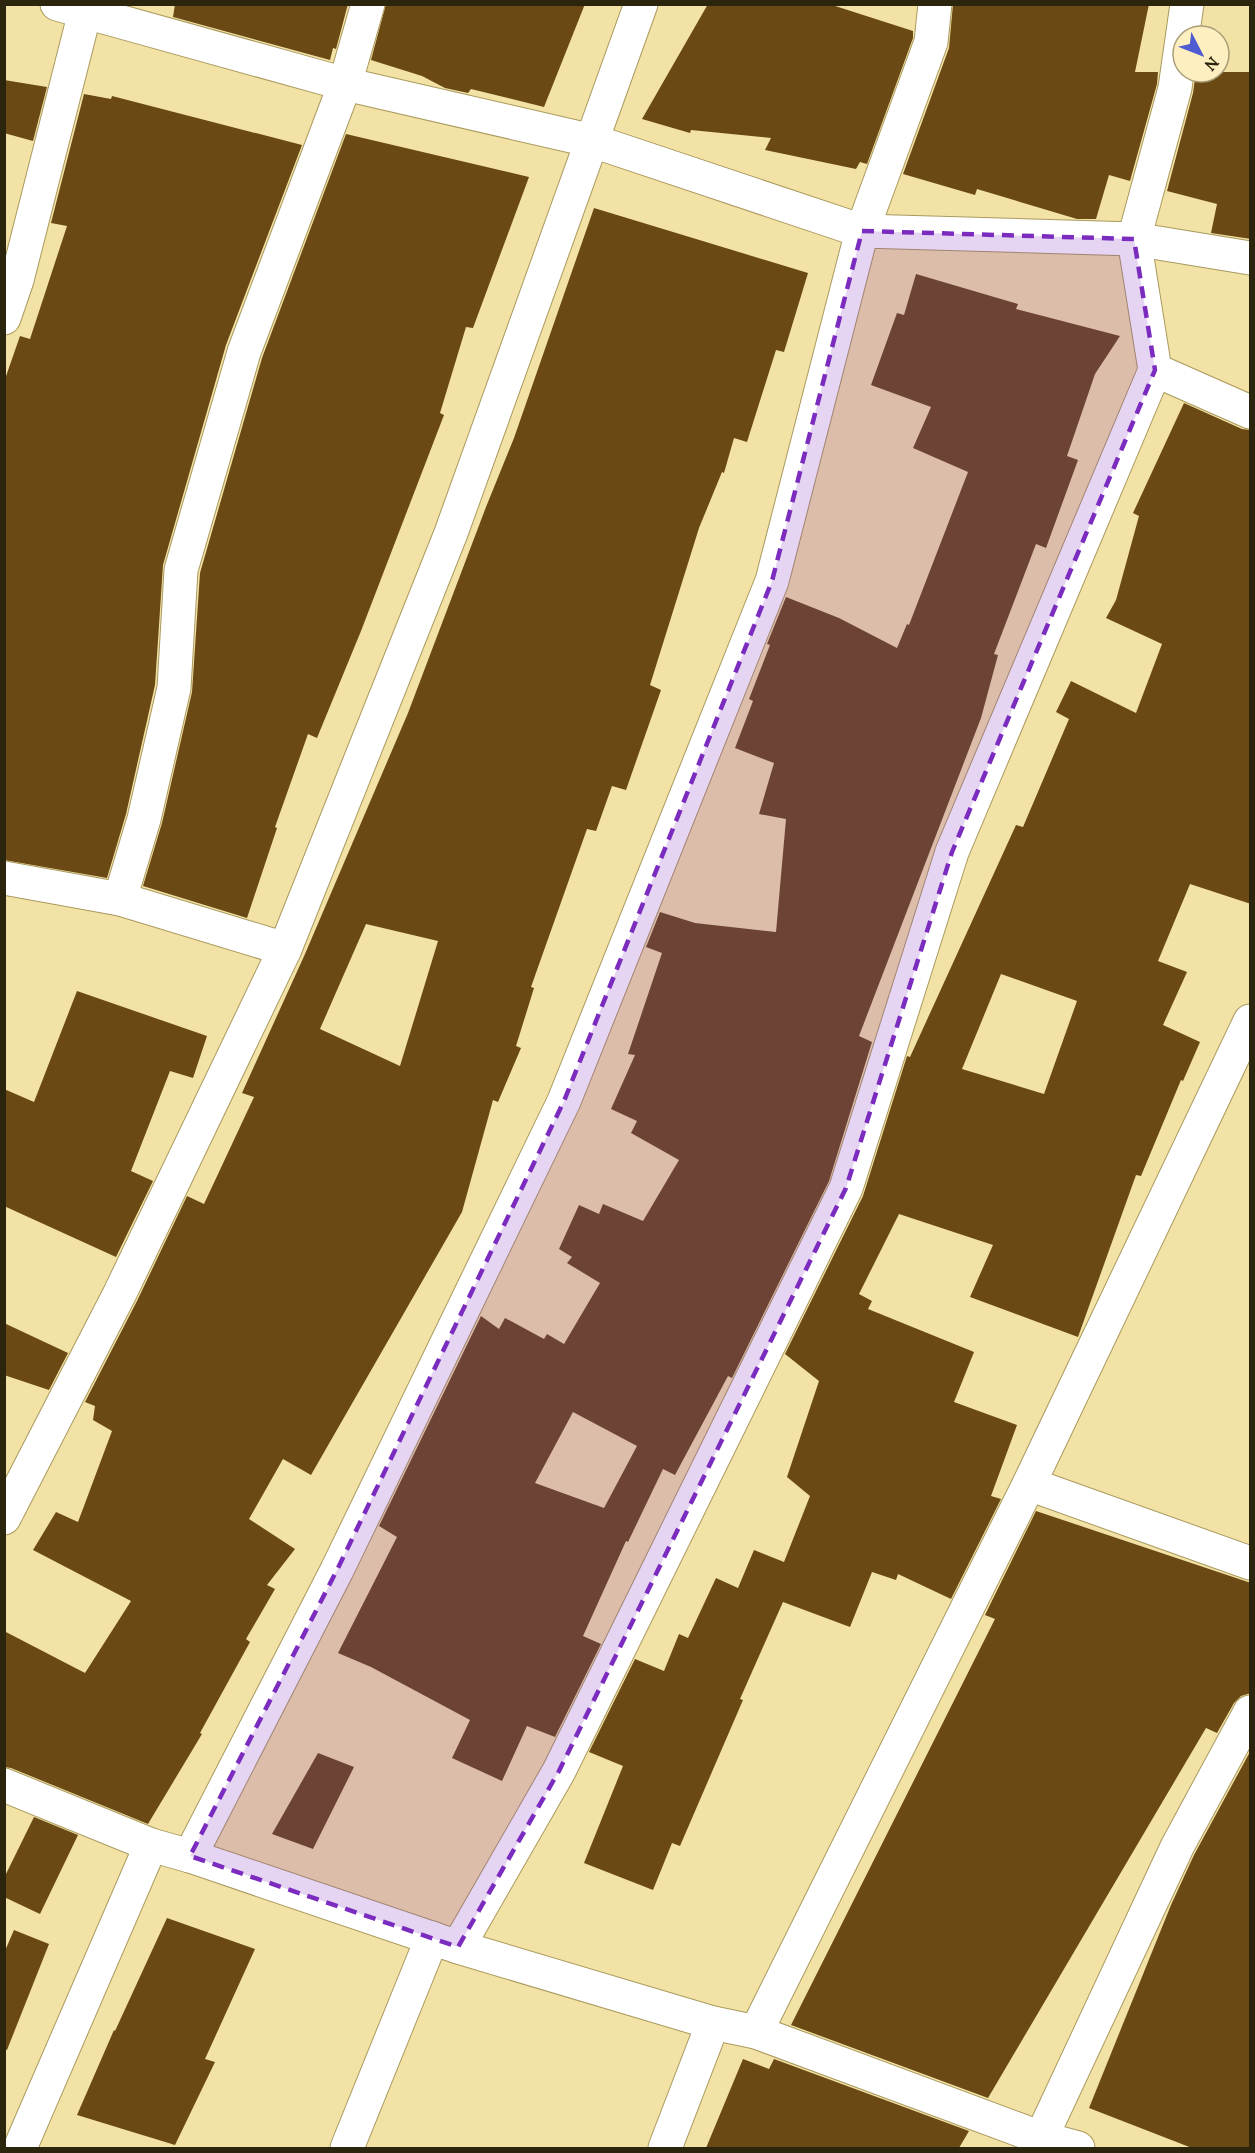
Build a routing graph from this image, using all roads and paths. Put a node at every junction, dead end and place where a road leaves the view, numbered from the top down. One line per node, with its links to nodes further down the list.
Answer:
1 (368, 4): 6 (street)
2 (641, 4): 7 (street)
3 (935, 4): 8 (street)
4 (1187, 4): 9 (street)
5 (76, 7): 6 (street); 11 (street)
6 (345, 84): 7 (street); 15 (street)
7 (593, 141): 8 (street); 16 (street)
8 (862, 231): 9 (street); 24 (street)
9 (1134, 239): 10 (street); 12 (street)
10 (1251, 258)
11 (4, 318)
12 (1155, 370): 13 (street); 25 (street)
13 (1251, 412)
14 (4, 878): 15 (street)
15 (120, 899): 16 (street)
16 (285, 950): 19 (street)
17 (1251, 1021): 18 (street)
18 (1029, 1484): 20 (street); 27 (street)
19 (4, 1518)
20 (1251, 1563)
21 (1251, 1712): 28 (street)
22 (4, 1785): 23 (street)
23 (150, 1845): 24 (street); 29 (street)
24 (190, 1856): 25 (street)
25 (445, 1942): 26 (street); 30 (street)
26 (712, 2023): 27 (street); 31 (street)
27 (756, 2032): 28 (street)
28 (1021, 2139): 32 (street)
29 (20, 2148)
30 (347, 2148)
31 (665, 2148)
32 (1078, 2148)

